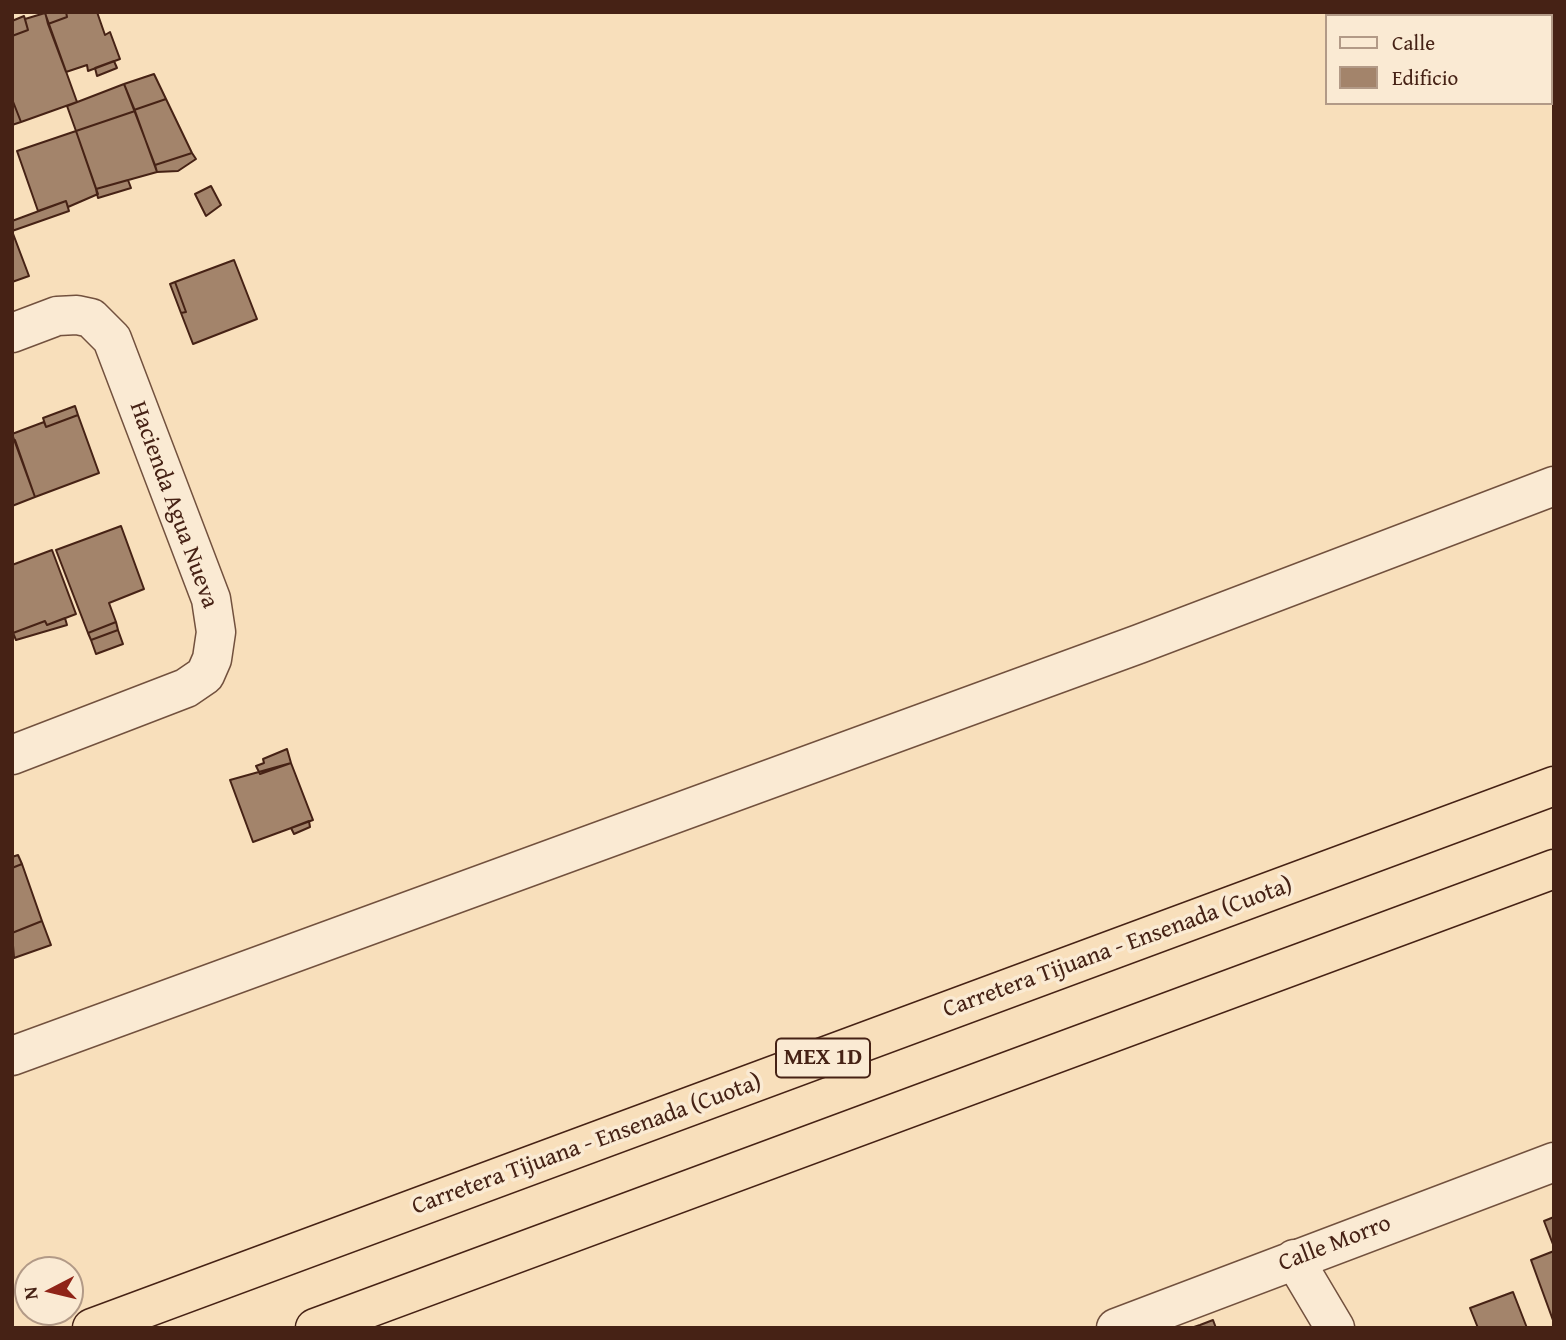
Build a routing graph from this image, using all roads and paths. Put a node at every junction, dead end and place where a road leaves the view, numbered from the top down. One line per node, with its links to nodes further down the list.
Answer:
1 (12, 333): 3 (street, Hacienda Agua Nueva)
2 (1554, 486): 6 (street)
3 (12, 755)
4 (1554, 786): 9 (highway, Carretera Tijuana - Ensenada (Cuota) / MEX 1D)
5 (1554, 869): 10 (highway)
6 (12, 1056)
7 (1554, 1162): 8 (street, Calle Morro)
8 (1294, 1259): 11 (street, Calle Morro); 12 (street)
9 (92, 1328)
10 (315, 1328)
11 (1116, 1328)
12 (1335, 1328)

